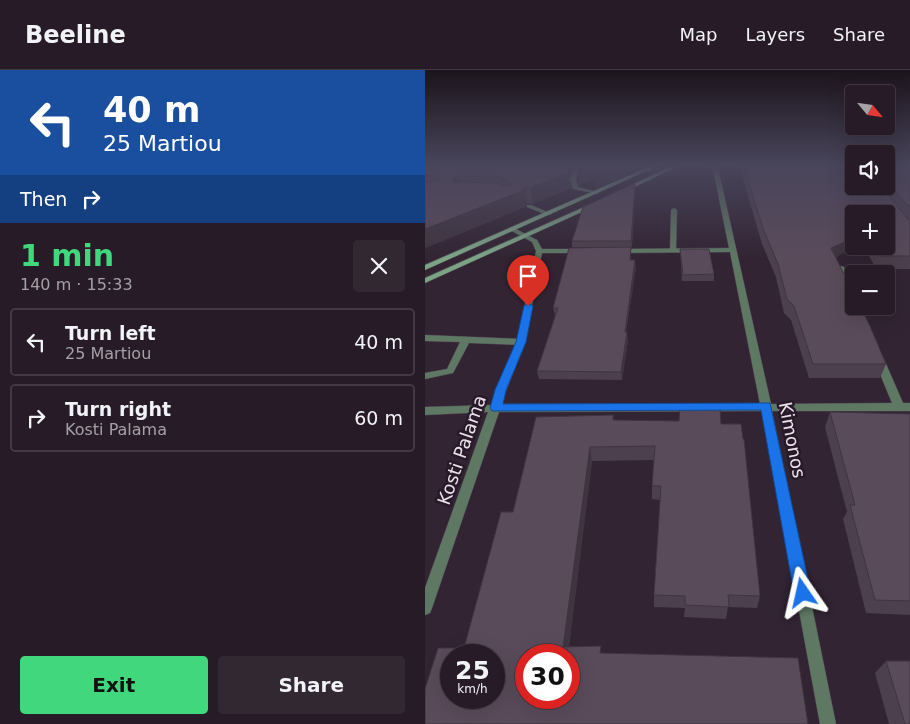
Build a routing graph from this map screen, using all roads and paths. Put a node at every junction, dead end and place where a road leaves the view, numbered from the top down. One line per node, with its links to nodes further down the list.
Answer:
1 (590, 196): 6 (main road)
2 (721, 196): 10 (street, Kimonos)
3 (601, 201): 8 (main road)
4 (529, 206): 6 (street)
5 (673, 210): 9 (street)
6 (549, 214): 7 (main road)
7 (512, 229): 8 (street); 15 (main road)
8 (525, 235): 11 (street); 17 (main road)
9 (673, 250): 10 (street); 13 (street)
10 (732, 250): 23 (street, Kimonos)
11 (539, 251): 12 (street); 20 (street, Kosti Palama)
12 (587, 251)
13 (606, 251)
14 (840, 266): 16 (street)
15 (425, 268)
16 (845, 277)
17 (425, 281)
18 (425, 338): 19 (street)
19 (466, 340): 20 (street); 22 (street)
20 (521, 342): 25 (street, Kosti Palama)
21 (876, 352): 24 (street)
22 (425, 376)
23 (766, 406): 24 (street); 25 (street); 28 (street, Kimonos)
24 (905, 407)
25 (496, 408): 26 (street); 27 (street, Kosti Palama)
26 (425, 411)
27 (425, 608)
28 (828, 724)

